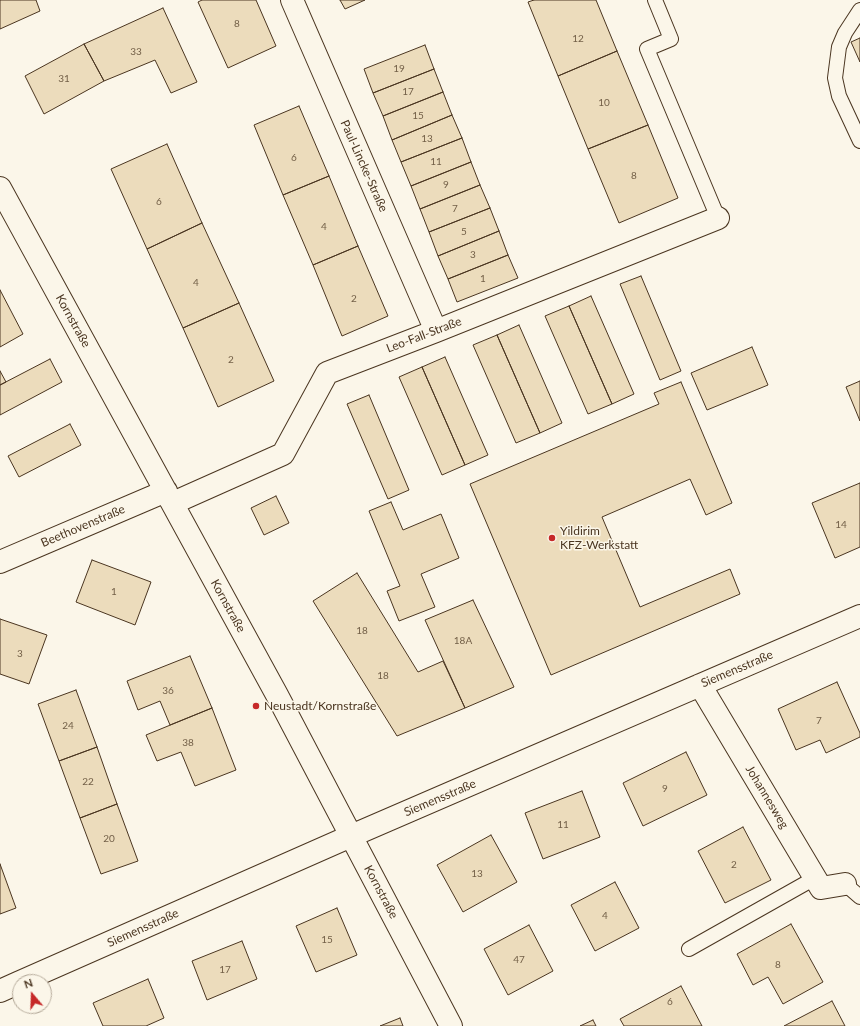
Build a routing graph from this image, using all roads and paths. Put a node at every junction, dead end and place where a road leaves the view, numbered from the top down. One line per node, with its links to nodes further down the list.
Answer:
1 (292, 0): 7 (street, Paul-Lincke-Straße)
2 (655, 0): 6 (lane)
3 (860, 10): 4 (lane)
4 (860, 141)
5 (0, 188): 8 (street, Kornstraße)
6 (718, 218): 7 (street, Leo-Fall-Straße)
7 (436, 331): 8 (street, Leo-Fall-Straße)
8 (169, 497): 9 (street, Beethovenstraße); 12 (street, Kornstraße)
9 (0, 562)
10 (860, 616): 11 (street, Siemensstraße)
11 (700, 685): 12 (street, Siemensstraße); 13 (street, Johannesweg)
12 (351, 836): 16 (street, Siemensstraße); 19 (street, Kornstraße)
13 (815, 878): 14 (street, Johannesweg); 15 (lane)
14 (853, 891)
15 (689, 949)
16 (38, 974)
17 (12, 986): 18 (street, Siemensstraße)
18 (0, 991)
19 (451, 1026)

